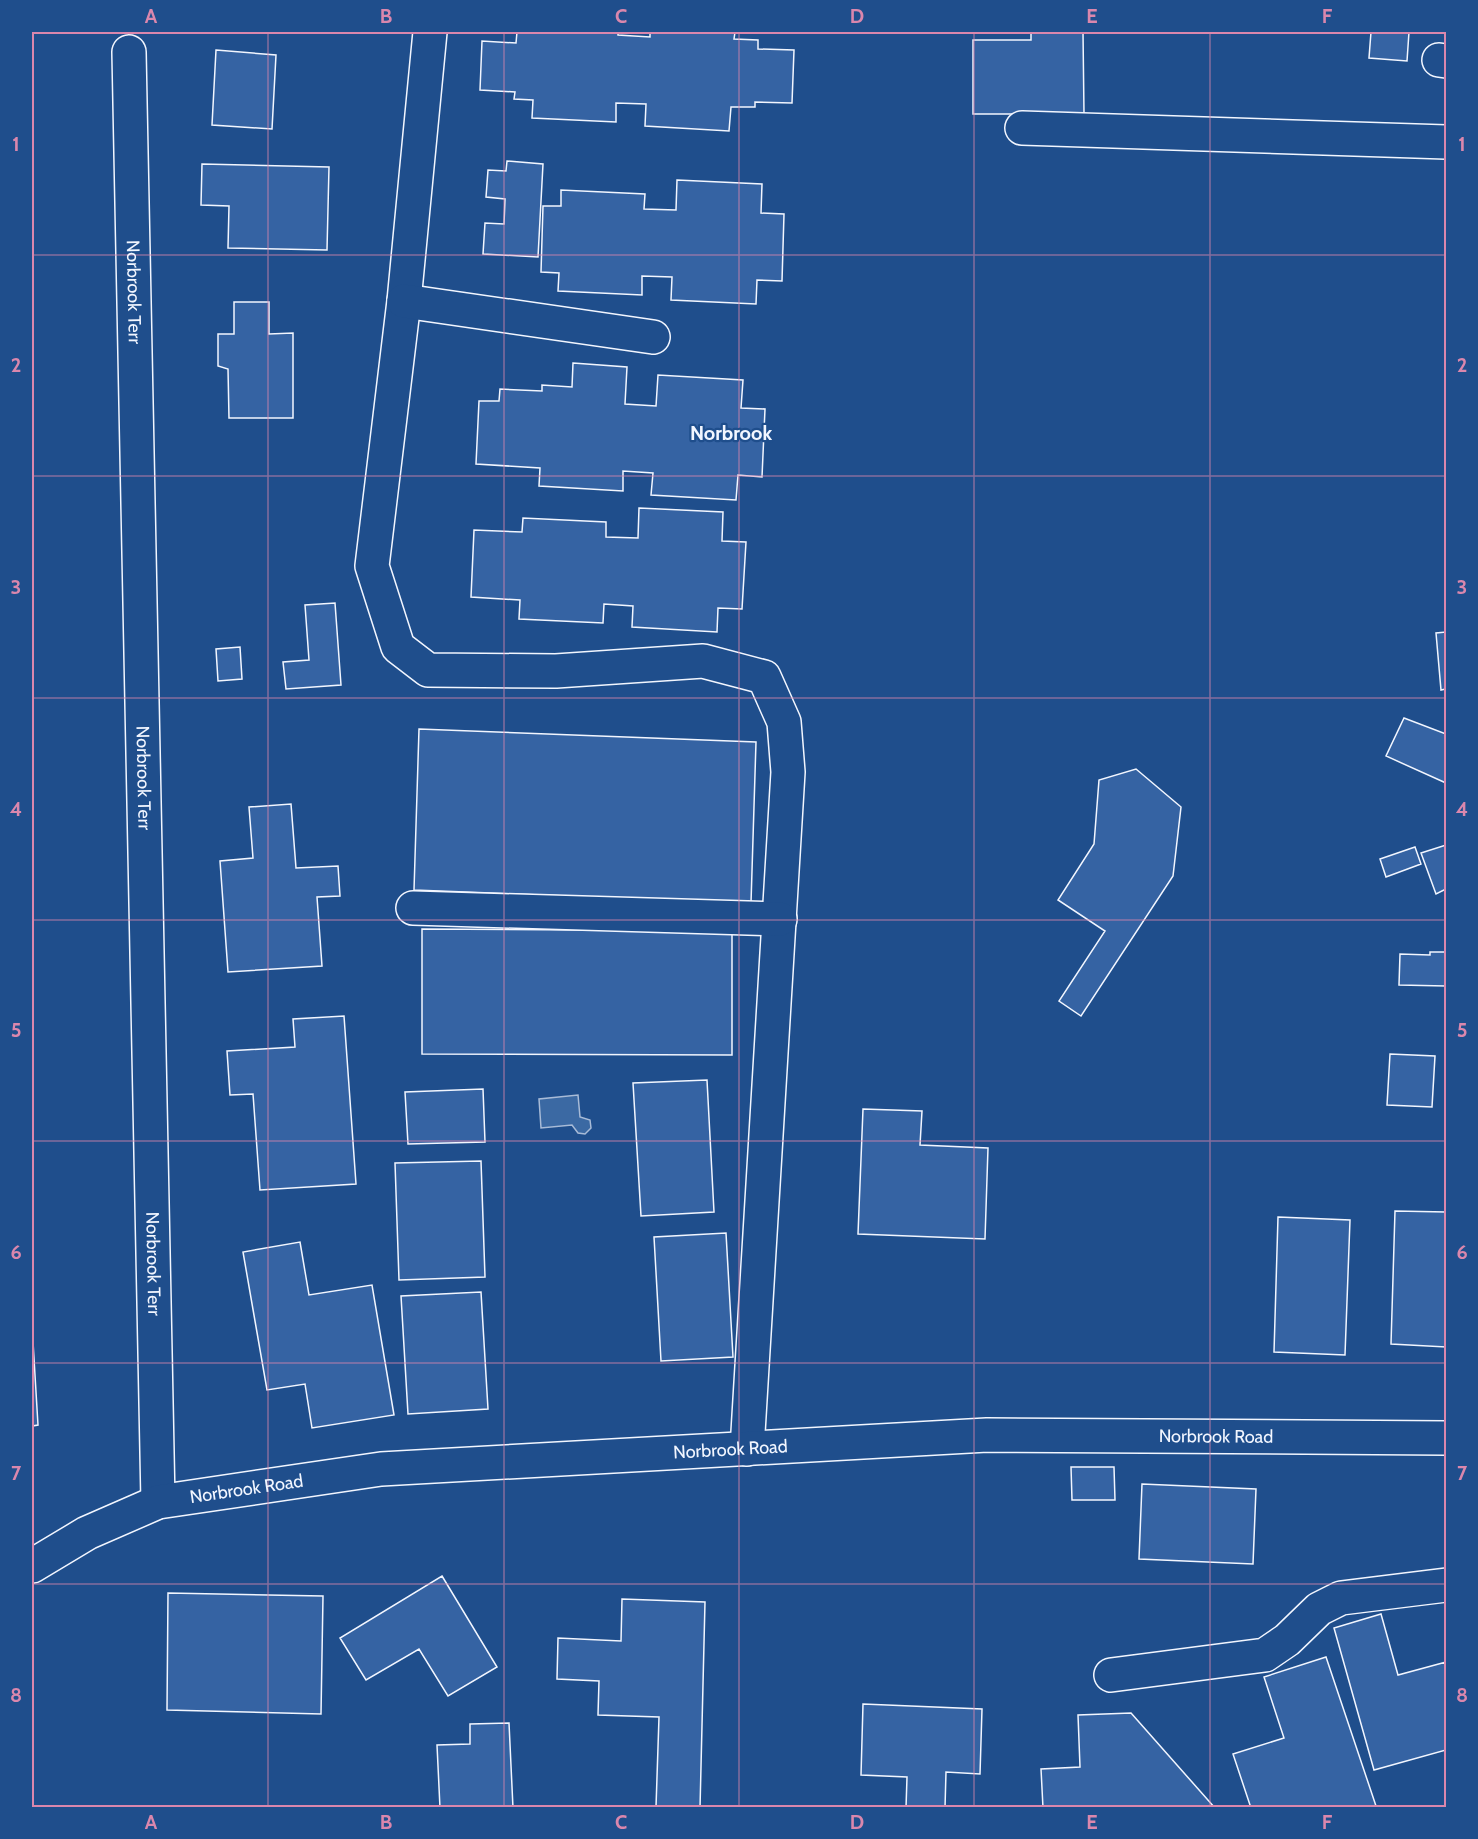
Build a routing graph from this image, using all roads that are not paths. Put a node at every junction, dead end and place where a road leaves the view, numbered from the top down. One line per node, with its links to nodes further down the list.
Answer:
1 (430, 32): 5 (street)
2 (129, 52): 11 (street, Norbrook Terr)
3 (1023, 128): 4 (street)
4 (1446, 142)
5 (404, 301): 6 (street); 8 (street)
6 (653, 337)
7 (413, 908): 8 (street)
8 (780, 919): 10 (street)
9 (1446, 1438): 10 (street, Norbrook Road)
10 (747, 1449): 11 (street, Norbrook Road)
11 (158, 1502): 12 (street, Norbrook Road)
12 (32, 1566)
13 (1446, 1585): 14 (street)
14 (1111, 1675)

